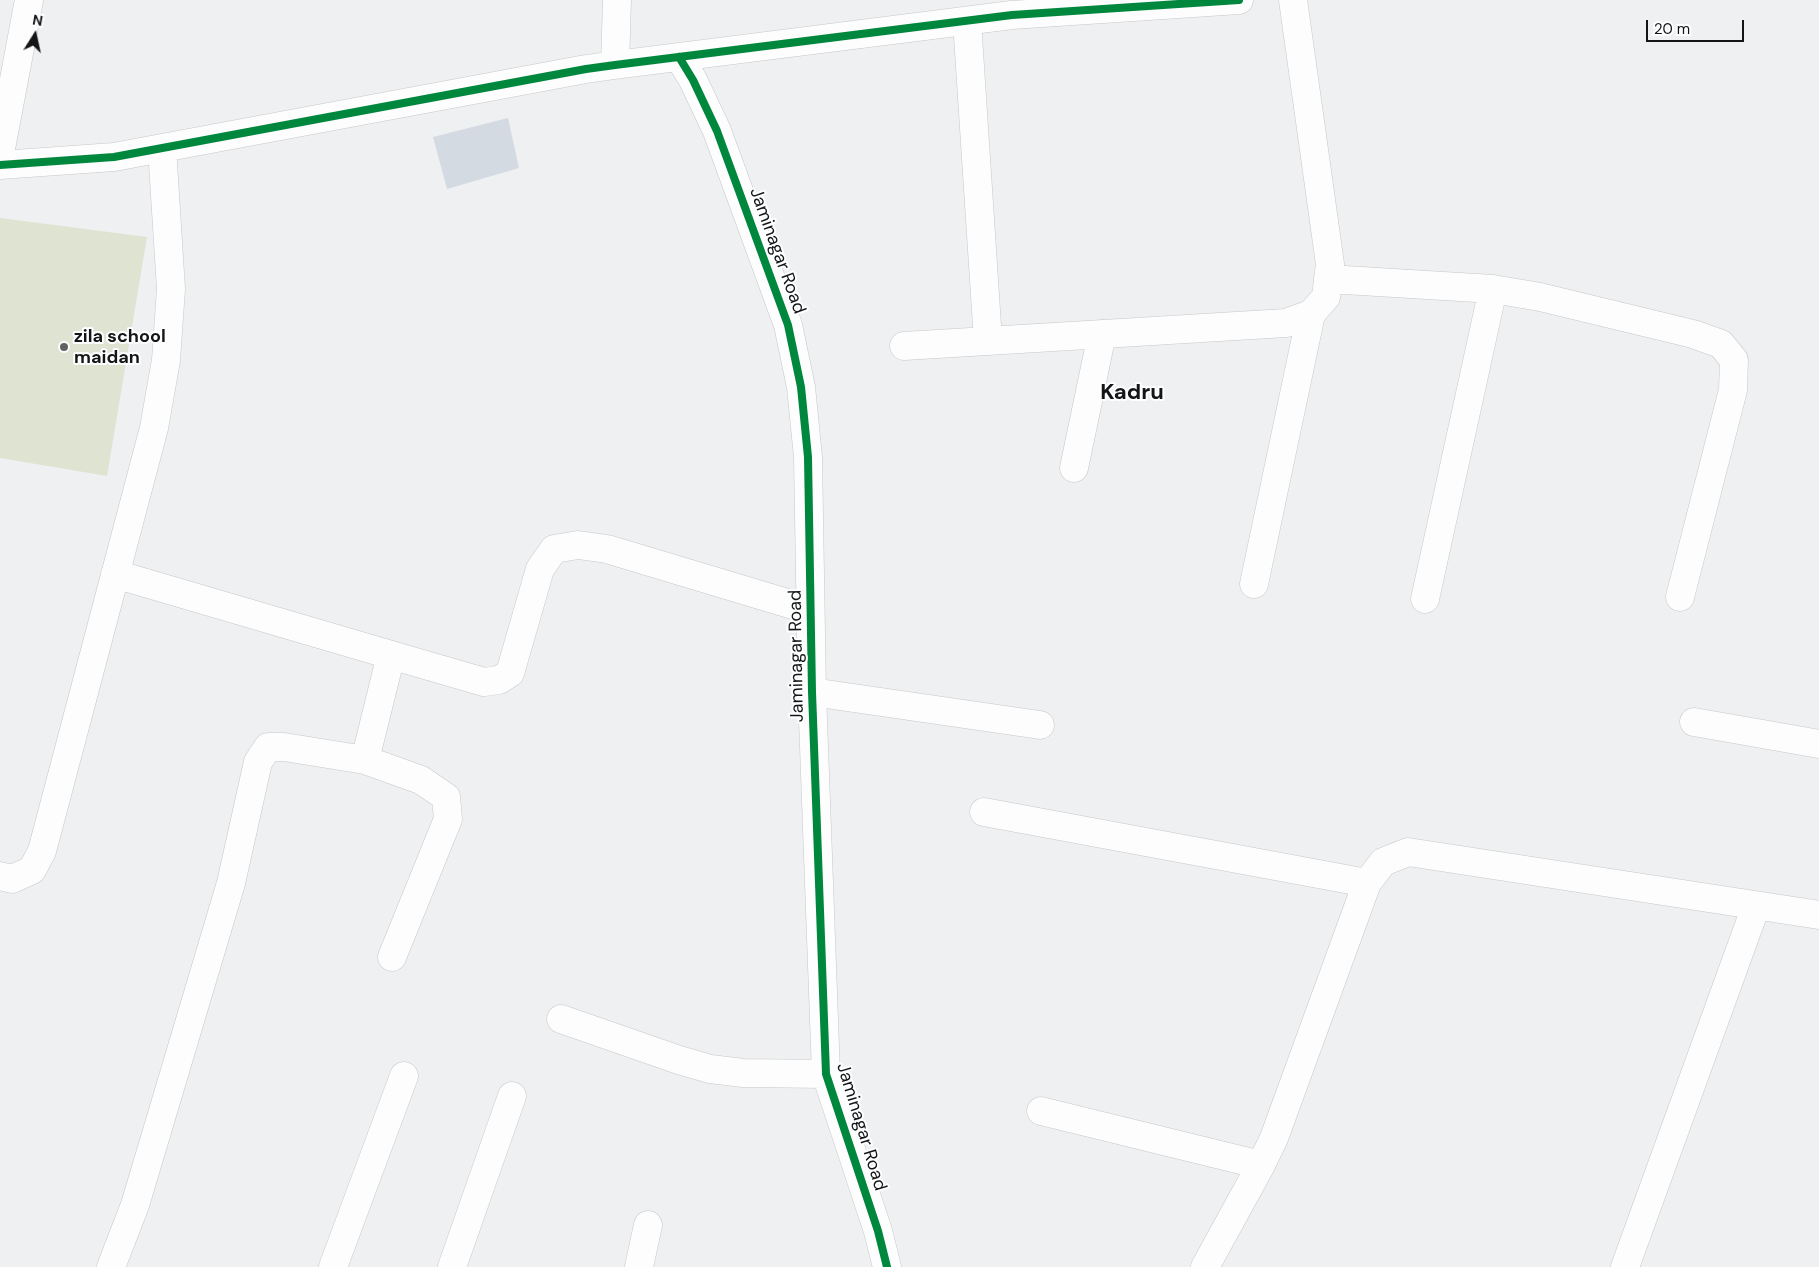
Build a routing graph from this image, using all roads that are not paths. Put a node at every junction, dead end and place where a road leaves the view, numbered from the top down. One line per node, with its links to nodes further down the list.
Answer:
1 (28, 0): 9 (street)
2 (617, 0): 7 (street)
3 (1239, 0): 5 (street)
4 (1294, 0): 11 (street)
5 (985, 13): 6 (street); 15 (street)
6 (679, 58): 7 (street); 22 (street, Jaminagar Road)
7 (616, 65): 8 (street)
8 (162, 148): 10 (street); 18 (street)
9 (0, 154)
10 (0, 165)
11 (1328, 279): 12 (street); 13 (street)
12 (1493, 289): 20 (street); 21 (street)
13 (1311, 314): 14 (street); 19 (street)
14 (1102, 334): 15 (street); 17 (street)
15 (988, 341): 16 (street)
16 (904, 346)
17 (1074, 468)
18 (115, 574): 23 (street); 30 (street)
19 (1254, 584)
20 (1680, 597)
21 (1425, 599)
22 (810, 610): 23 (street); 24 (street, Jaminagar Road)
23 (391, 655): 28 (street)
24 (812, 692): 26 (street); 36 (street, Jaminagar Road)
25 (1694, 722): 27 (street)
26 (1040, 725)
27 (1819, 744)
28 (365, 760): 34 (street); 42 (street)
29 (984, 812): 31 (street)
30 (0, 876)
31 (1367, 883): 32 (street); 40 (street)
32 (1756, 906): 33 (street); 48 (street)
33 (1819, 915)
34 (392, 957)
35 (562, 1019): 36 (street)
36 (826, 1074): 46 (street, Jaminagar Road)
37 (404, 1076): 43 (street)
38 (512, 1096): 44 (street)
39 (1041, 1111): 40 (street)
40 (1261, 1165): 47 (street)
41 (648, 1225): 45 (street)
42 (111, 1267)
43 (333, 1267)
44 (452, 1267)
45 (639, 1267)
46 (887, 1267)
47 (1205, 1267)
48 (1625, 1267)

